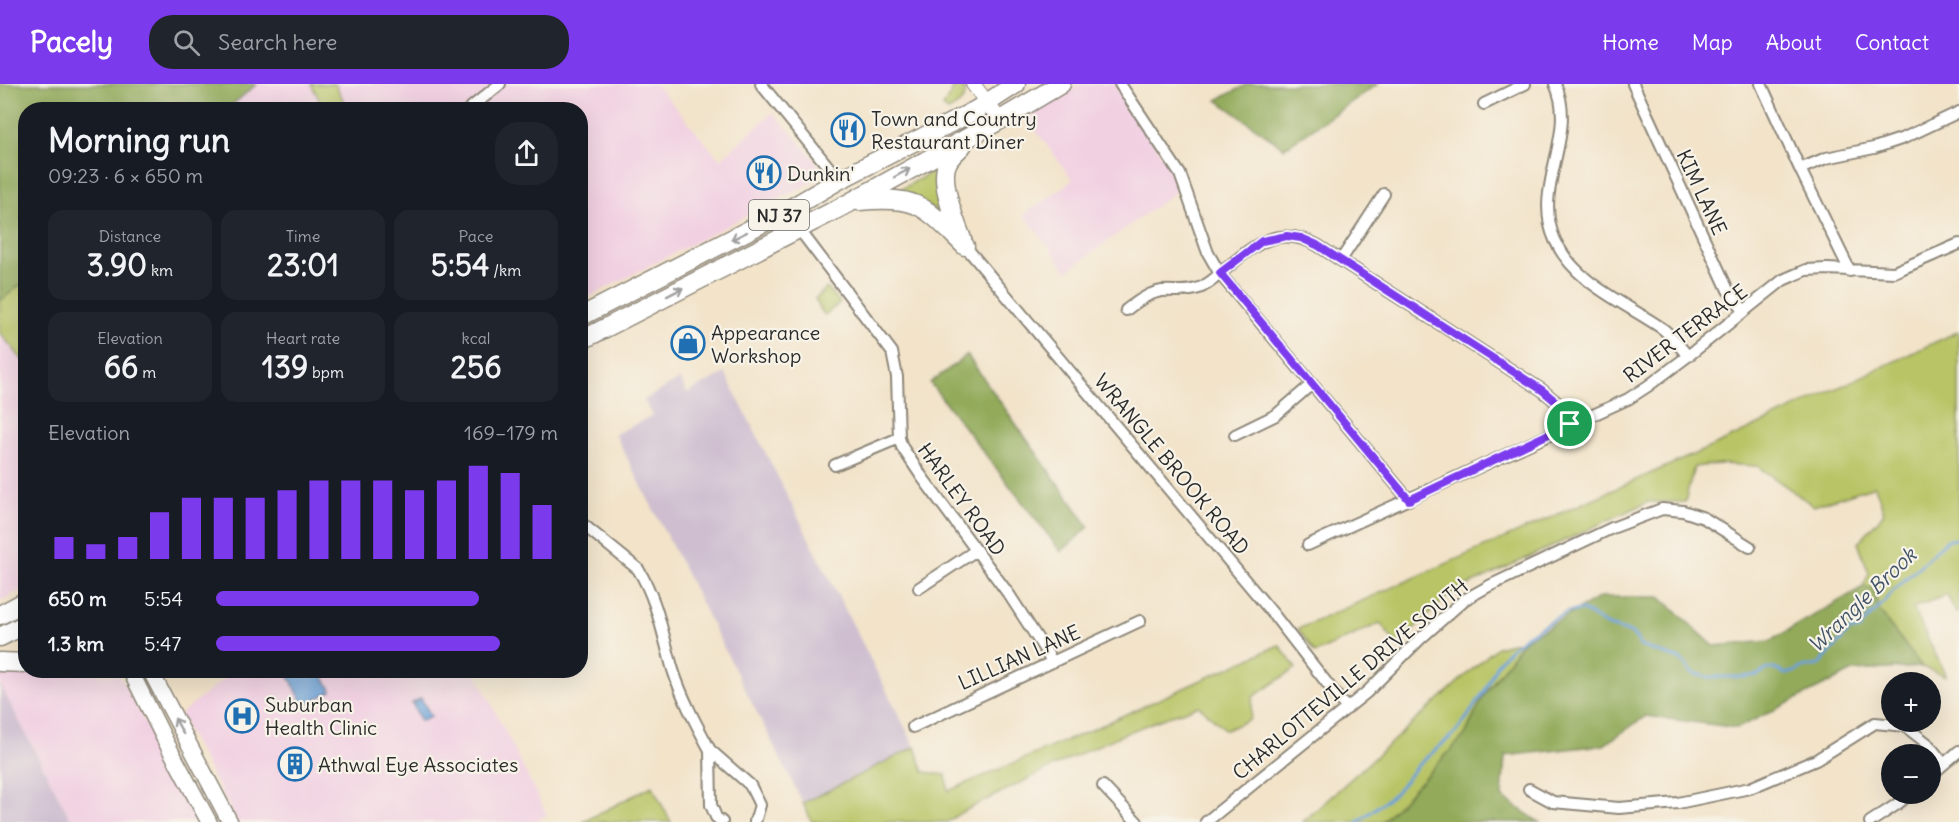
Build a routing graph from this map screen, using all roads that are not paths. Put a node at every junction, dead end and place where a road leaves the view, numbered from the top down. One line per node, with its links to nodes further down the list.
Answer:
1 (500, 84): 11 (street)
2 (761, 84): 18 (street)
3 (973, 84): 12 (street)
4 (1016, 84): 12 (highway, NJ 37)
5 (1060, 84): 15 (highway, NJ 37)
6 (1120, 84): 26 (street)
7 (1525, 84): 13 (street)
8 (1555, 84): 31 (street)
9 (1633, 84): 28 (street, KIM LANE)
10 (1761, 84): 17 (street)
11 (478, 102)
12 (987, 102): 15 (street); 18 (highway, NJ 37)
13 (1484, 104)
14 (1959, 112): 17 (street)
15 (1000, 120): 16 (highway, NJ 37)
16 (972, 136): 20 (highway, NJ 37, one-way to 16); 23 (highway)
17 (1800, 169): 25 (street)
18 (839, 180): 29 (highway, NJ 37, one-way to 29)
19 (1384, 194): 24 (street)
20 (851, 202): 21 (highway, NJ 37); 23 (highway)
21 (799, 229): 30 (highway, NJ 37, one-way to 21); 35 (street, HARLEY ROAD)
22 (1959, 244): 25 (street, RIVER TERRACE)
23 (965, 246): 53 (street, WRANGLE BROOK ROAD)
24 (1341, 260): 26 (street); 33 (street)
25 (1850, 271): 28 (street, RIVER TERRACE)
26 (1220, 273): 27 (street); 32 (street)
27 (1126, 310)
28 (1744, 311): 31 (street, RIVER TERRACE)
29 (588, 313)
30 (588, 337)
31 (1688, 356): 33 (street, RIVER TERRACE)
32 (1312, 384): 34 (street); 37 (street)
33 (1570, 424): 37 (street, RIVER TERRACE)
34 (1234, 435)
35 (899, 438): 36 (street); 41 (street, HARLEY ROAD)
36 (835, 465)
37 (1409, 500): 39 (street, RIVER TERRACE)
38 (588, 528): 55 (street)
39 (1308, 546)
40 (1750, 547): 53 (street, CHARLOTTEVILLE DRIVE SOUTH)
41 (975, 551): 42 (street); 48 (street, HARLEY ROAD)
42 (920, 588)
43 (18, 605): 44 (highway)
44 (0, 615)
45 (1140, 621): 48 (street, LILLIAN LANE)
46 (18, 628): 47 (highway)
47 (0, 637)
48 (1052, 661): 54 (street, LILLIAN LANE)
49 (0, 662): 50 (highway)
50 (18, 663)
51 (134, 678): 61 (main road)
52 (154, 678): 59 (main road, one-way to 52)
53 (1347, 709): 69 (street, CHARLOTTEVILLE DRIVE SOUTH)
54 (913, 727)
55 (711, 750): 66 (street); 67 (street)
56 (1959, 751): 57 (street)
57 (1944, 764): 58 (street); 62 (street)
58 (1941, 767)
59 (206, 778): 61 (main road); 65 (main road)
60 (1103, 786): 68 (street)
61 (190, 788): 64 (main road)
62 (1529, 789)
63 (1898, 804): 70 (street)
64 (209, 822)
65 (230, 822)
66 (722, 822)
67 (755, 822)
68 (1137, 822)
69 (1206, 822)
70 (1870, 822)

